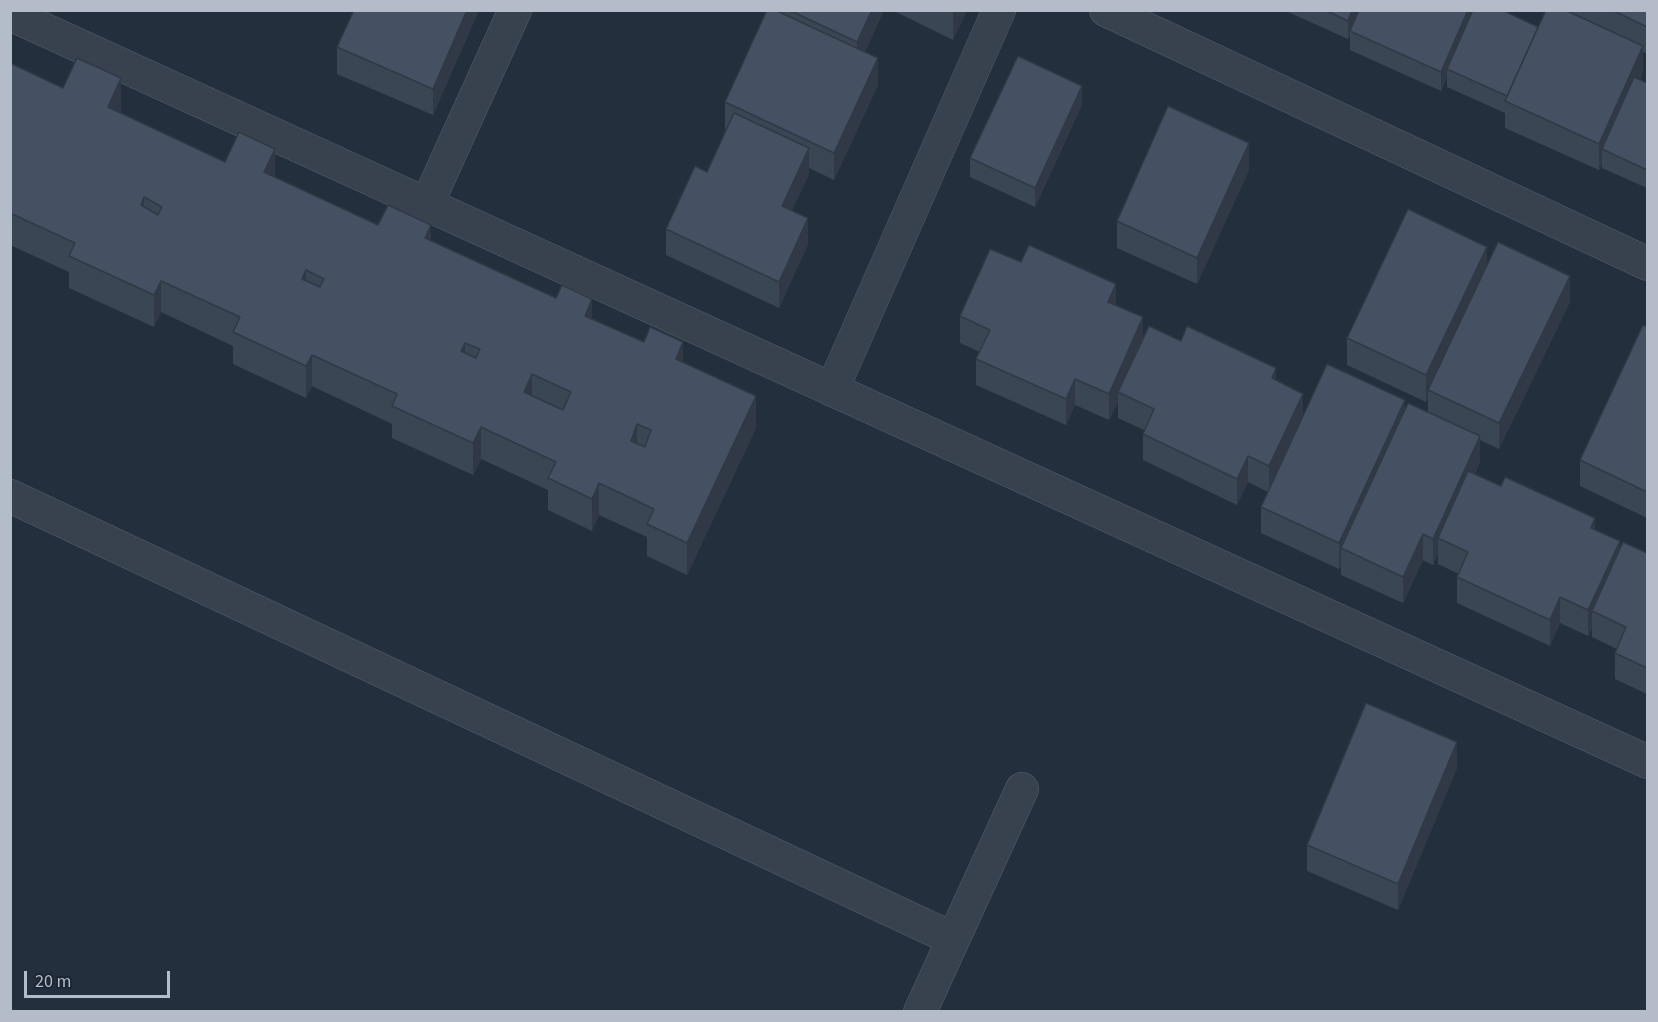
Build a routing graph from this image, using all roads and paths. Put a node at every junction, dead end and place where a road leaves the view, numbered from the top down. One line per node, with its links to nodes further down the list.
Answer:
1 (515, 10): 5 (street)
2 (999, 10): 7 (street)
3 (1106, 10): 6 (street)
4 (10, 14): 5 (street)
5 (427, 204): 7 (street)
6 (1647, 264)
7 (832, 390): 9 (street)
8 (10, 496): 11 (street)
9 (1647, 762)
10 (1022, 789): 11 (street)
11 (953, 939): 12 (street)
12 (920, 1011)

